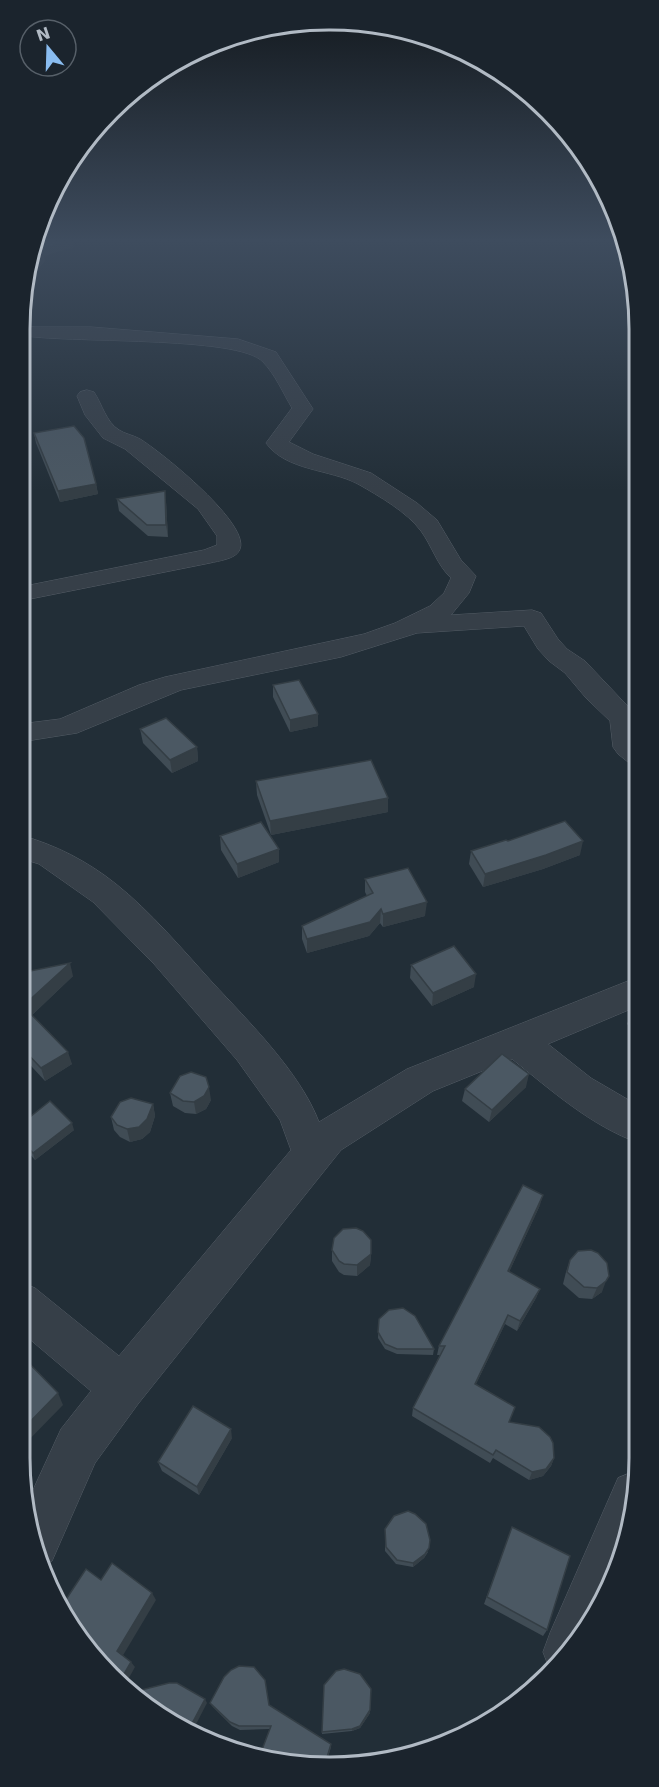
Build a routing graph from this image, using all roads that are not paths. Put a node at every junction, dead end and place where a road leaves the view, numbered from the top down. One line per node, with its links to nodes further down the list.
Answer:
1 (30, 331): 4 (street)
2 (87, 396): 3 (street)
3 (30, 592)
4 (406, 626): 5 (street); 6 (street)
5 (30, 731)
6 (629, 748)
7 (30, 849): 11 (street)
8 (629, 995): 9 (street)
9 (516, 1040): 10 (street); 11 (street)
10 (629, 1120)
11 (312, 1154): 13 (street)
12 (30, 1311): 13 (street)
13 (122, 1388): 15 (street)
14 (621, 1527): 16 (street)
15 (39, 1531)
16 (584, 1615)

